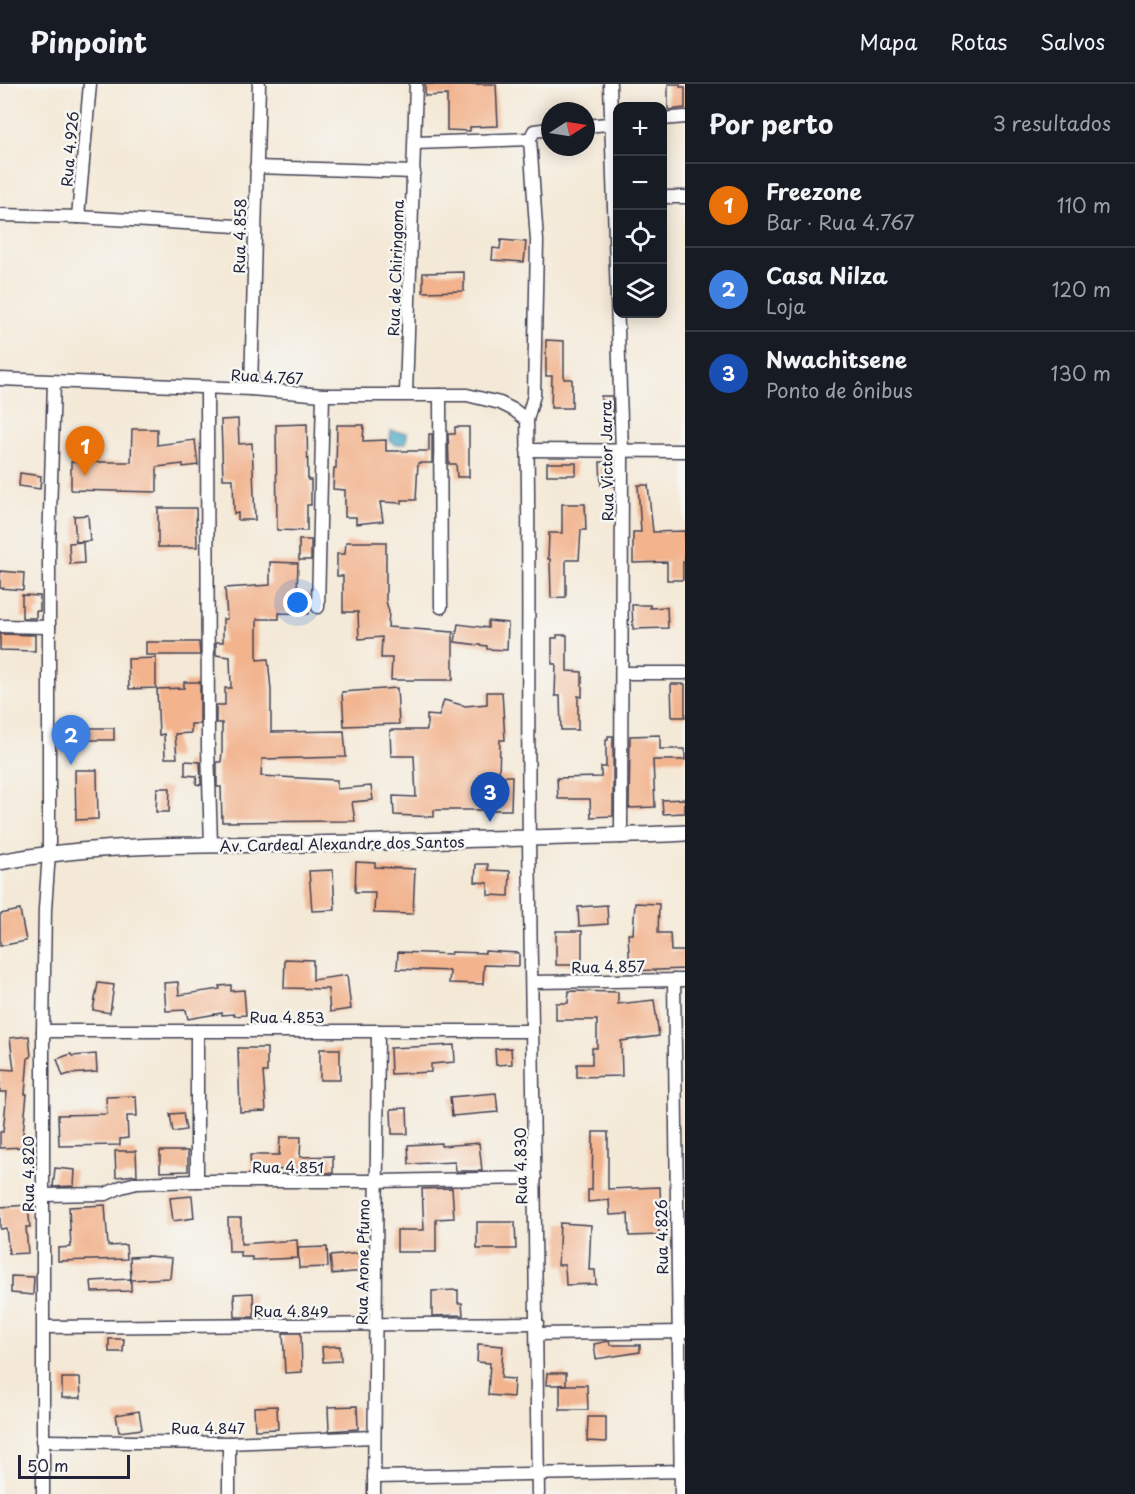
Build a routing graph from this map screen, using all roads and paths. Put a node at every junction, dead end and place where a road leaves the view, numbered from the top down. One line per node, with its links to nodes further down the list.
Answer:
1 (90, 84): 19 (street, Rua 4.926)
2 (259, 84): 13 (street, Rua 4.858)
3 (416, 84): 12 (street, Rua de Chiringoma)
4 (610, 84): 5 (street, Rua Victor Jarra)
5 (613, 113)
6 (685, 117): 7 (street)
7 (667, 119)
8 (613, 123): 9 (street)
9 (595, 125)
10 (541, 130): 11 (street)
11 (530, 139): 12 (street); 28 (street, Rua 4.830)
12 (415, 142): 14 (street, Rua de Chiringoma)
13 (256, 168): 14 (street); 20 (street, Rua 4.858)
14 (414, 172): 25 (street, Rua de Chiringoma)
15 (667, 197): 16 (street)
16 (685, 198)
17 (615, 210): 31 (street, Rua Victor Jarra)
18 (0, 215): 19 (street)
19 (78, 217): 20 (street)
20 (254, 227): 24 (street, Rua 4.858)
21 (0, 379): 22 (street, Rua 4.767)
22 (54, 383): 23 (street, Rua 4.767); 35 (street, Rua 4.820)
23 (207, 388): 24 (street, Rua 4.767); 41 (street)
24 (251, 389): 26 (street, Rua 4.767)
25 (406, 394): 26 (street, Rua 4.767); 27 (street, Rua 4.767)
26 (323, 395): 32 (street)
27 (440, 395): 28 (street, Rua 4.767); 33 (street)
28 (527, 420): 29 (street, Rua 4.830)
29 (527, 450): 31 (street); 40 (street, Rua 4.830)
30 (685, 451): 31 (street)
31 (622, 452): 36 (street, Rua Victor Jarra)
32 (318, 607)
33 (441, 607)
34 (0, 626): 35 (street)
35 (49, 627): 42 (street, Rua 4.820)
36 (622, 673): 37 (street); 39 (street, Rua Victor Jarra)
37 (685, 673)
38 (685, 833): 39 (street, Av. Cardeal Alexandre dos Santos)
39 (621, 837): 40 (street, Av. Cardeal Alexandre dos Santos)
40 (529, 838): 41 (street, Av. Cardeal Alexandre dos Santos); 45 (street, Rua 4.830)
41 (211, 845): 42 (street, Av. Cardeal Alexandre dos Santos)
42 (49, 853): 43 (street, Av. Cardeal Alexandre dos Santos); 46 (street, Rua 4.820)
43 (0, 862)
44 (679, 980): 45 (street, Rua 4.857); 57 (street, Rua 4.826)
45 (532, 982): 49 (street, Rua 4.830)
46 (43, 1031): 47 (street, Rua 4.853); 53 (street, Rua 4.820)
47 (197, 1031): 48 (street, Rua 4.853); 51 (street)
48 (378, 1031): 49 (street, Rua 4.853); 52 (street, Rua Arone Pfumo)
49 (532, 1031): 50 (street, Rua 4.830)
50 (535, 1178): 52 (street, Rua 4.851); 56 (street, Rua 4.830)
51 (197, 1181): 52 (street, Rua 4.851); 53 (street, Rua 4.851)
52 (379, 1181): 54 (street, Rua Arone Pfumo)
53 (42, 1195): 55 (street, Rua 4.820)
54 (375, 1324): 55 (street, Rua 4.849); 56 (street, Rua 4.849); 58 (street, Rua Arone Pfumo)
55 (45, 1327): 59 (street, Rua 4.820)
56 (537, 1329): 57 (street, Rua 4.849); 62 (street, Rua 4.830)
57 (681, 1332): 61 (street, Rua 4.826)
58 (374, 1437): 60 (street, Rua 4.847); 63 (street, Rua Arone Pfumo)
59 (42, 1441): 60 (street, Rua 4.847); 64 (street, Rua 4.820)
60 (228, 1443): 65 (street)
61 (683, 1471): 62 (street); 68 (street, Rua 4.826)
62 (538, 1473): 63 (street); 67 (street, Rua 4.830)
63 (374, 1477): 66 (street, Rua Arone Pfumo)
64 (43, 1494)
65 (229, 1494)
66 (374, 1494)
67 (538, 1494)
68 (681, 1494)

